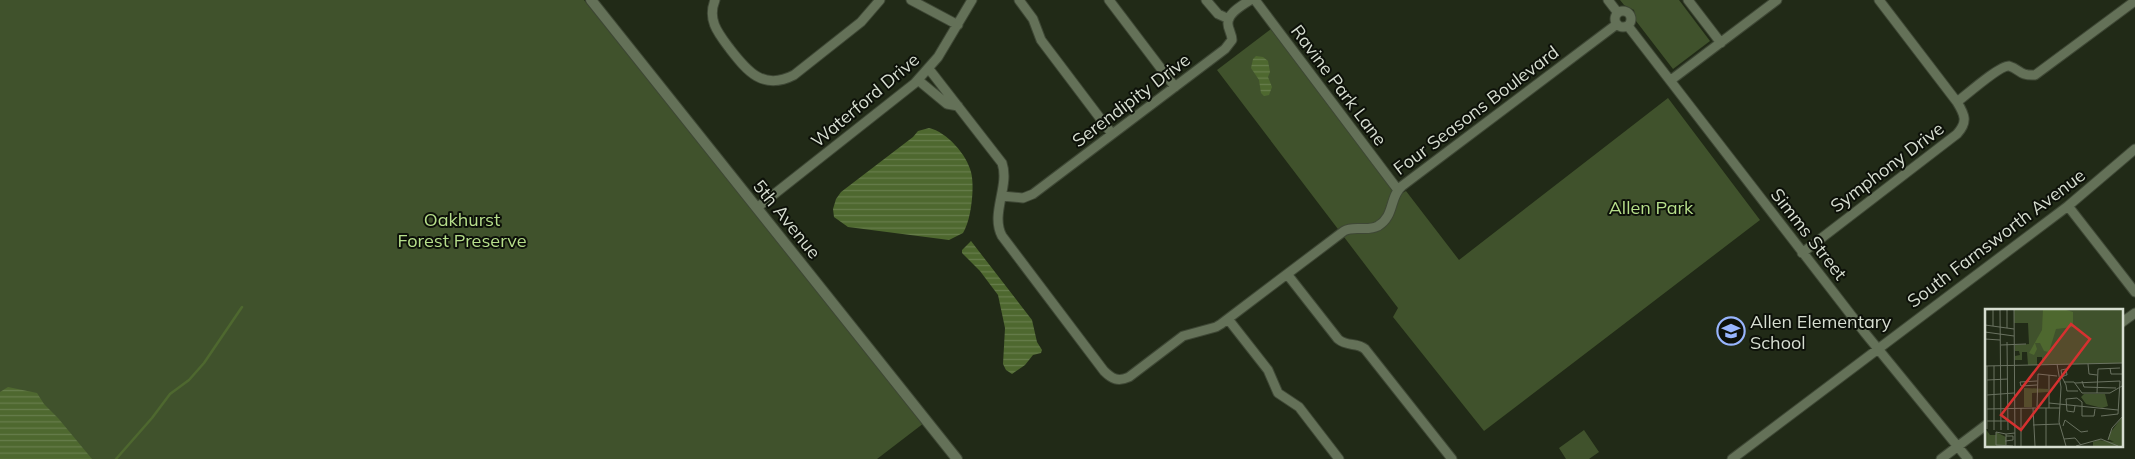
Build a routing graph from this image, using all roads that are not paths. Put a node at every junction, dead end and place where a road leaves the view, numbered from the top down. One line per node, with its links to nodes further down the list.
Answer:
1 (591, 0): 33 (street, 5th Avenue)
2 (715, 0): 3 (street)
3 (880, 0)
4 (911, 0): 19 (street)
5 (972, 0): 19 (street, Waterford Drive)
6 (1019, 0): 28 (street)
7 (1109, 0): 25 (street)
8 (1206, 0): 17 (street)
9 (1250, 0): 17 (street)
10 (1255, 0): 30 (street, Ravine Park Lane)
11 (1608, 0): 16 (street, Simms Street)
12 (1688, 0): 21 (street)
13 (1776, 0): 21 (street)
14 (1879, 0): 26 (street)
15 (2135, 1): 26 (street)
16 (1618, 13): 18 (street); 20 (street, Simms Street)
17 (1229, 19): 25 (street, Serendipity Drive)
18 (1617, 24): 20 (street); 30 (street, Four Seasons Boulevard)
19 (958, 25): 22 (street, Waterford Drive)
20 (1628, 26): 24 (street, Simms Street)
21 (1721, 43): 24 (street)
22 (929, 69): 23 (street, Waterford Drive); 27 (street, Four Seasons Boulevard)
23 (918, 80): 27 (street, Four Seasons Boulevard); 33 (street, Waterford Drive)
24 (1672, 80): 34 (street, Simms Street)
25 (1175, 87): 28 (street, Serendipity Drive)
26 (1957, 102): 34 (street, Symphony Drive)
27 (958, 106): 31 (street, Four Seasons Boulevard)
28 (1112, 134): 31 (street, Serendipity Drive)
29 (2135, 149): 32 (street, South Farnsworth Avenue)
30 (1398, 190): 35 (street, Four Seasons Boulevard)
31 (1002, 196): 38 (street, Four Seasons Boulevard)
32 (2068, 206): 36 (street); 40 (street, South Farnsworth Avenue)
33 (758, 207): 43 (street, 5th Avenue)
34 (1802, 253): 40 (street, Simms Street)
35 (1287, 274): 38 (street, Four Seasons Boulevard); 45 (street)
36 (2135, 292)
37 (2135, 313): 39 (street)
38 (1228, 319): 44 (street)
39 (2122, 322)
40 (1877, 349): 42 (street, Simms Street); 46 (street, South Farnsworth Avenue)
41 (1985, 426): 42 (street)
42 (1958, 446): 47 (street); 48 (street, Simms Street)
43 (957, 459)
44 (1339, 459)
45 (1452, 459)
46 (1732, 459)
47 (1941, 459)
48 (1968, 459)

